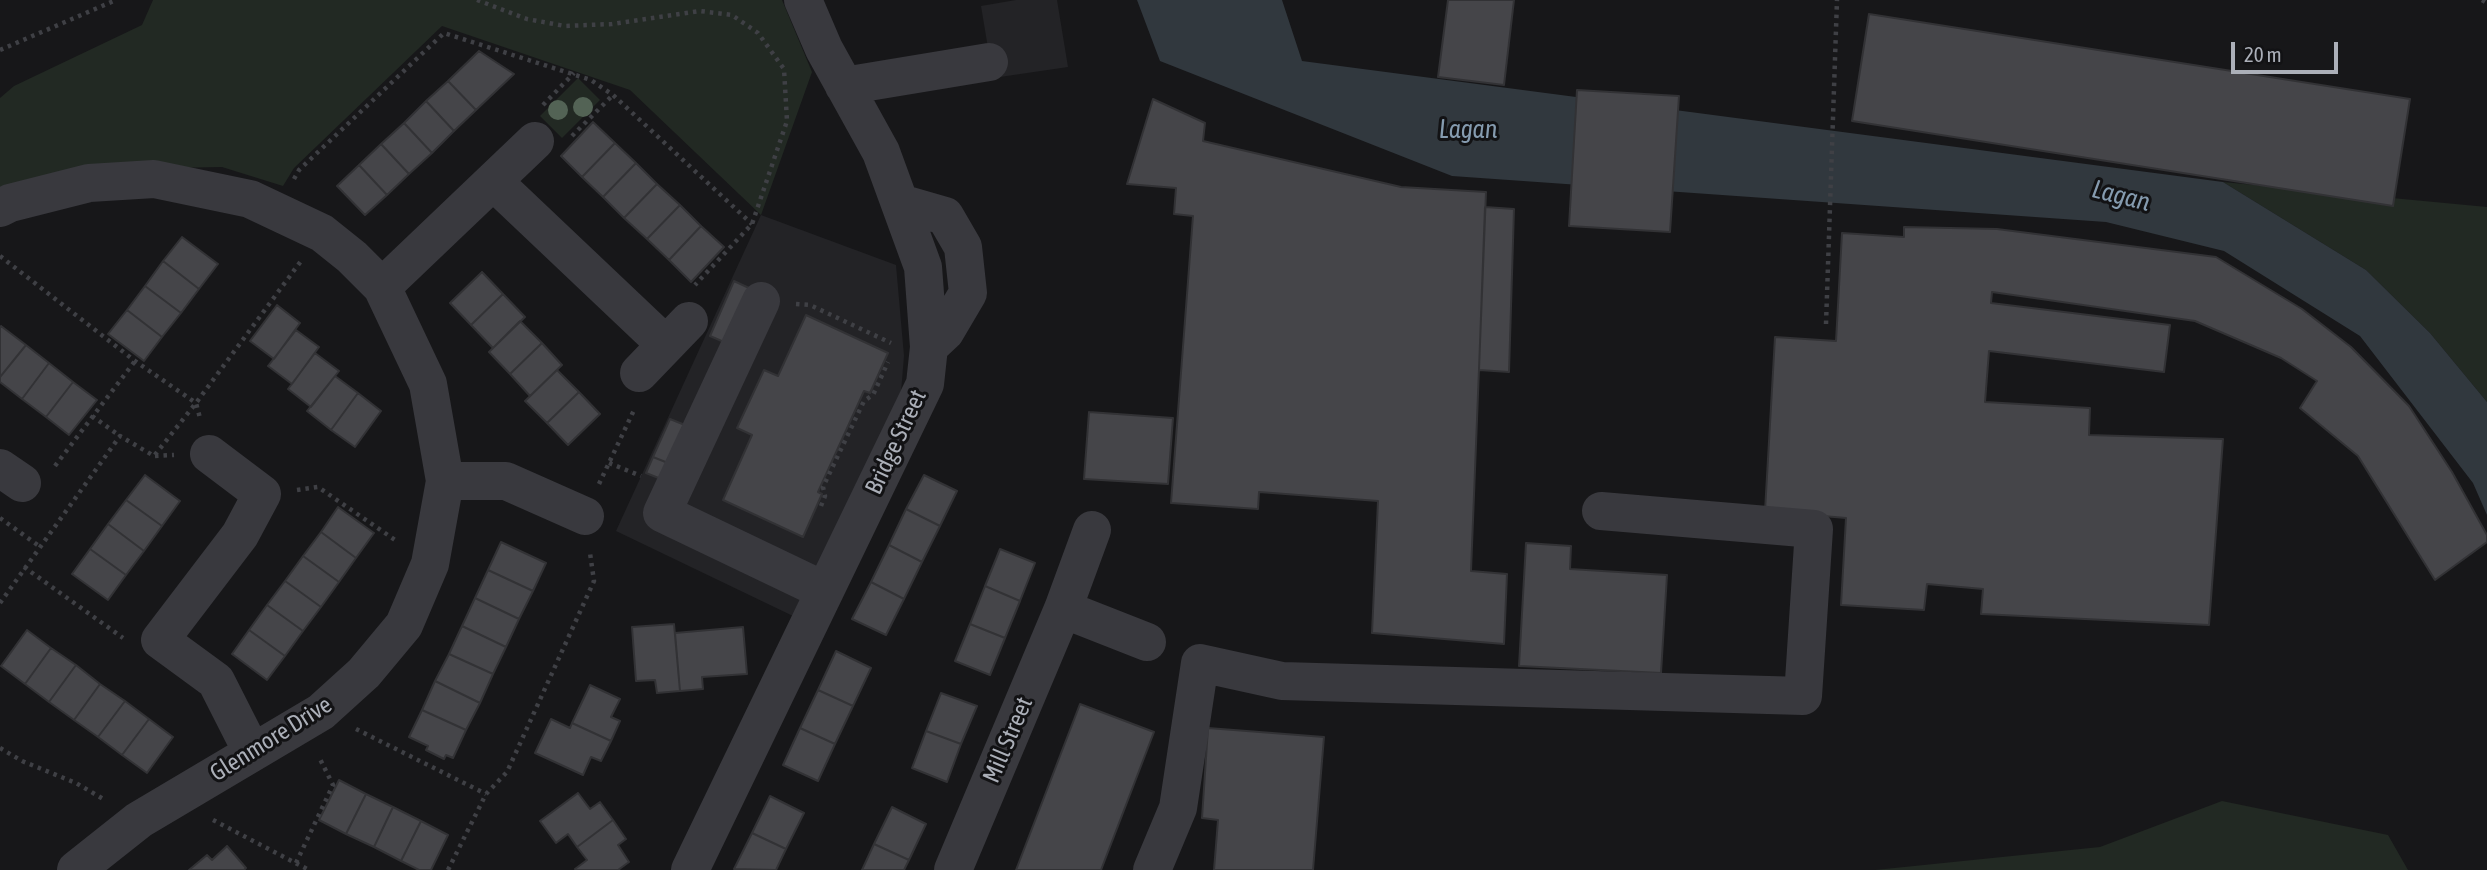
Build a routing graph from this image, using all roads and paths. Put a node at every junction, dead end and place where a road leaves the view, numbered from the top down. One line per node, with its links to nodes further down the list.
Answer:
1 (116, 0): 7 (path)
2 (477, 0): 19 (path)
3 (803, 0): 9 (street, Bridge Street)
4 (1837, 0): 18 (path)
5 (2482, 0): 6 (path)
6 (2487, 4)
7 (0, 50)
8 (989, 62): 9 (street)
9 (844, 86): 20 (street, Bridge Street)
10 (613, 95): 11 (path)
11 (535, 141): 12 (street)
12 (494, 182): 16 (street); 19 (street)
13 (0, 208): 14 (street, Glenmore Drive)
14 (322, 233): 16 (street, Glenmore Drive); 24 (path)
15 (0, 257): 22 (path)
16 (382, 287): 31 (street, Glenmore Drive)
17 (761, 302): 20 (path); 41 (street)
18 (1826, 324)
19 (677, 333): 23 (street)
20 (912, 346): 41 (street, Bridge Street)
21 (890, 357): 33 (path)
22 (135, 361): 24 (path); 25 (path)
23 (639, 373): 28 (path)
24 (197, 402): 26 (path)
25 (92, 416): 26 (path); 29 (path)
26 (120, 436): 38 (path)
27 (209, 454): 32 (street)
28 (609, 463): 30 (path); 35 (path)
29 (11, 476)
30 (649, 479)
31 (445, 481): 35 (street); 39 (street, Glenmore Drive)
32 (262, 494): 39 (path); 44 (street)
33 (820, 507)
34 (1601, 511): 58 (street)
35 (585, 516): 49 (path)
36 (0, 518): 38 (path)
37 (1092, 530): 43 (street, Mill Street)
38 (39, 546): 40 (path)
39 (430, 564): 46 (street, Glenmore Drive)
40 (24, 567): 42 (path); 44 (path)
41 (825, 591): 56 (street, Bridge Street)
42 (0, 603)
43 (1063, 609): 45 (street); 57 (street, Mill Street)
44 (160, 640): 48 (street)
45 (1147, 642)
46 (312, 717): 48 (street, Glenmore Drive); 49 (path); 52 (path)
47 (0, 748): 51 (path)
48 (252, 752): 50 (street, Glenmore Drive)
49 (486, 794): 55 (path)
50 (174, 799): 51 (street, Glenmore Drive); 52 (path)
51 (139, 820): 53 (street, Glenmore Drive)
52 (296, 863): 54 (path)
53 (76, 870)
54 (309, 870)
55 (448, 870)
56 (690, 870)
57 (953, 870)
58 (1152, 870)

